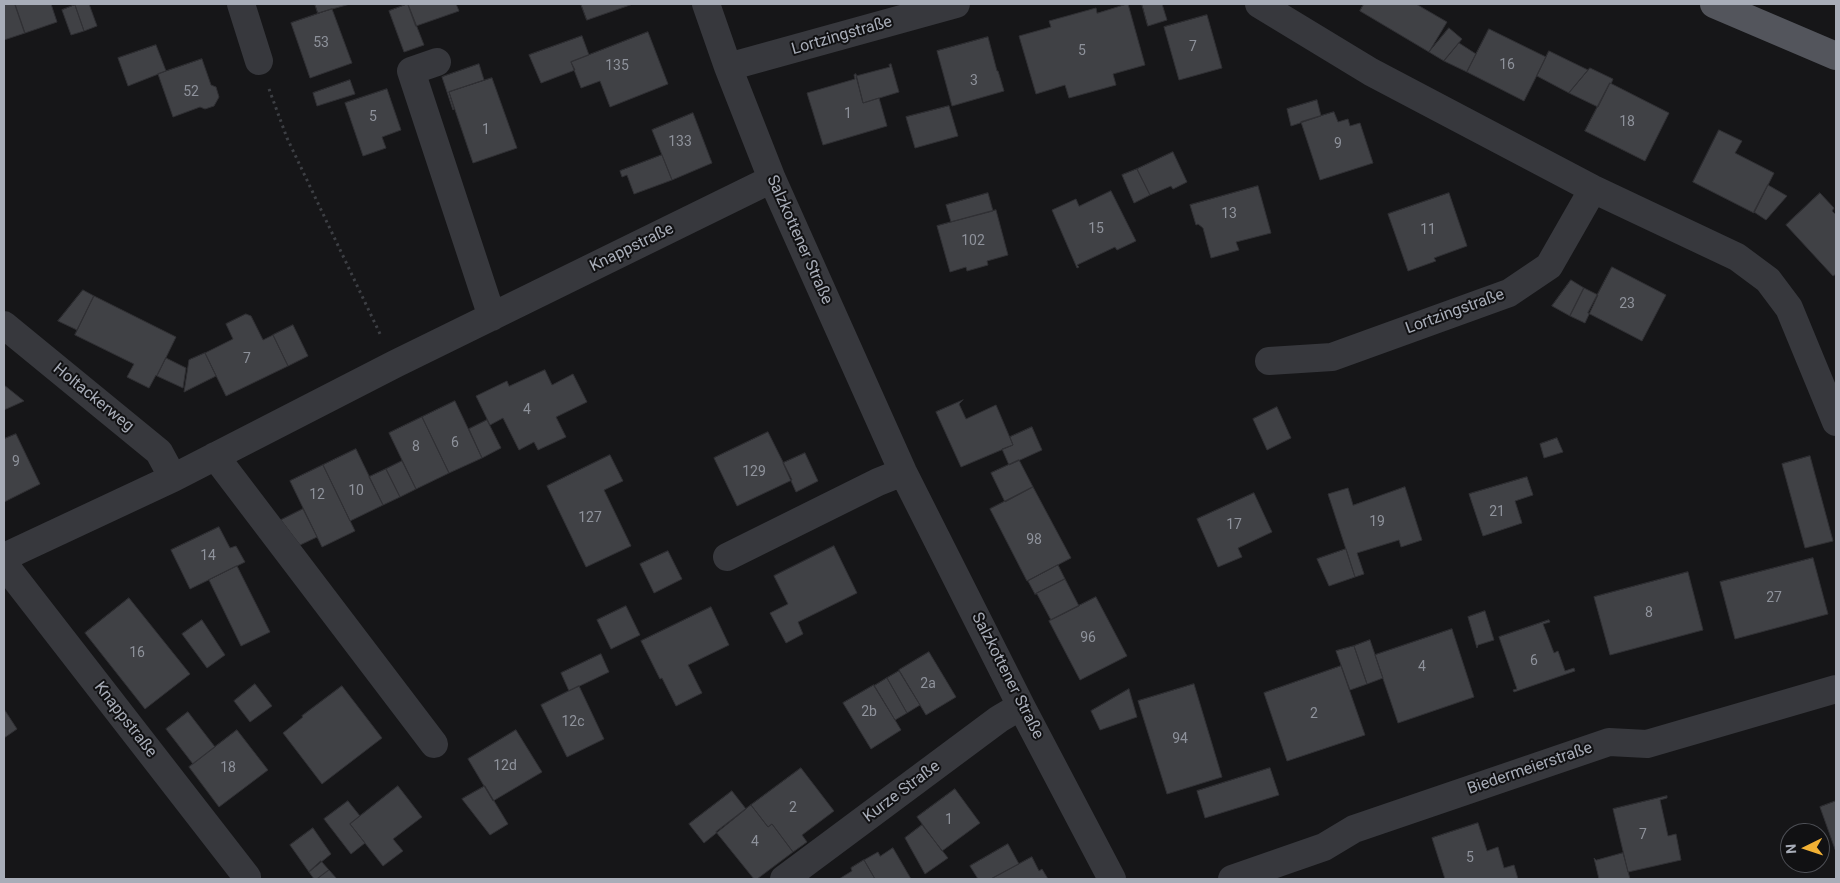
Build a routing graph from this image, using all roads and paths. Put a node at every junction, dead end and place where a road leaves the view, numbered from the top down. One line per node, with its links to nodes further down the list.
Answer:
1 (241, 4): 7 (street)
2 (706, 4): 9 (street, Salzkottener Straße)
3 (956, 4): 9 (street, Lortzingstraße)
4 (1259, 4): 11 (street)
5 (1714, 4): 6 (main road)
6 (1836, 56)
7 (259, 60): 15 (path)
8 (437, 62): 12 (street)
9 (728, 68): 10 (street, Salzkottener Straße)
10 (772, 179): 12 (street, Knappstraße); 18 (street, Salzkottener Straße)
11 (1593, 189): 14 (street, Lortzingstraße); 16 (street)
12 (492, 317): 15 (street, Knappstraße)
13 (4, 326): 19 (street, Holtackerweg)
14 (1268, 361)
15 (395, 364): 17 (street, Knappstraße)
16 (1836, 422)
17 (215, 456): 19 (street, Knappstraße); 25 (street)
18 (903, 472): 21 (street); 24 (street, Salzkottener Straße)
19 (173, 478): 20 (street, Knappstraße)
20 (4, 557)
21 (727, 557)
22 (4, 564): 26 (street, Knappstraße)
23 (1836, 689): 29 (street, Biedermeierstraße)
24 (1021, 706): 27 (street, Kurze Straße); 28 (street, Salzkottener Straße)
25 (434, 744)
26 (247, 877)
27 (784, 879)
28 (1112, 879)
29 (1232, 879)

